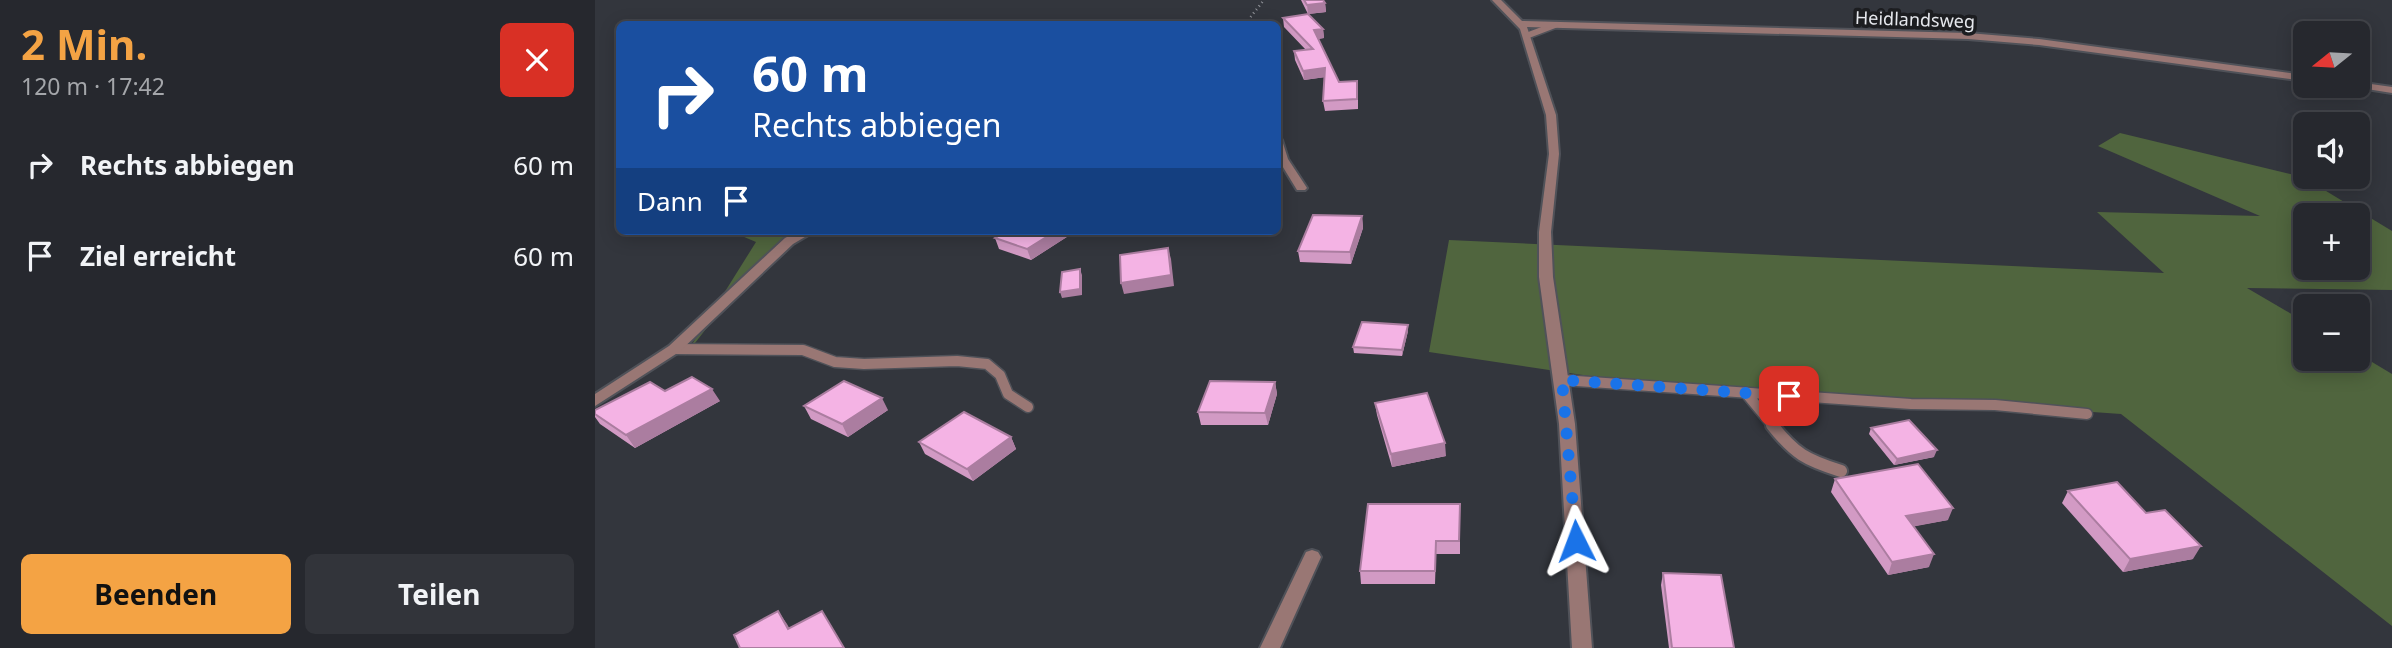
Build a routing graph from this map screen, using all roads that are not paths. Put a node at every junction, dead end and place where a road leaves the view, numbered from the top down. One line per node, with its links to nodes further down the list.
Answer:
1 (1496, 0): 2 (street)
2 (1524, 30): 3 (street, Heidlandsweg); 10 (street)
3 (2293, 76)
4 (2370, 87): 5 (street)
5 (2392, 90)
6 (1281, 153): 7 (street)
7 (1301, 188)
8 (801, 235): 9 (street)
9 (674, 349): 12 (street); 13 (lane)
10 (1562, 380): 11 (lane); 18 (street)
11 (1746, 393): 14 (lane); 15 (lane)
12 (595, 401)
13 (1028, 407)
14 (2087, 414)
15 (1841, 471)
16 (1312, 557): 17 (street)
17 (1270, 648)
18 (1582, 648)

